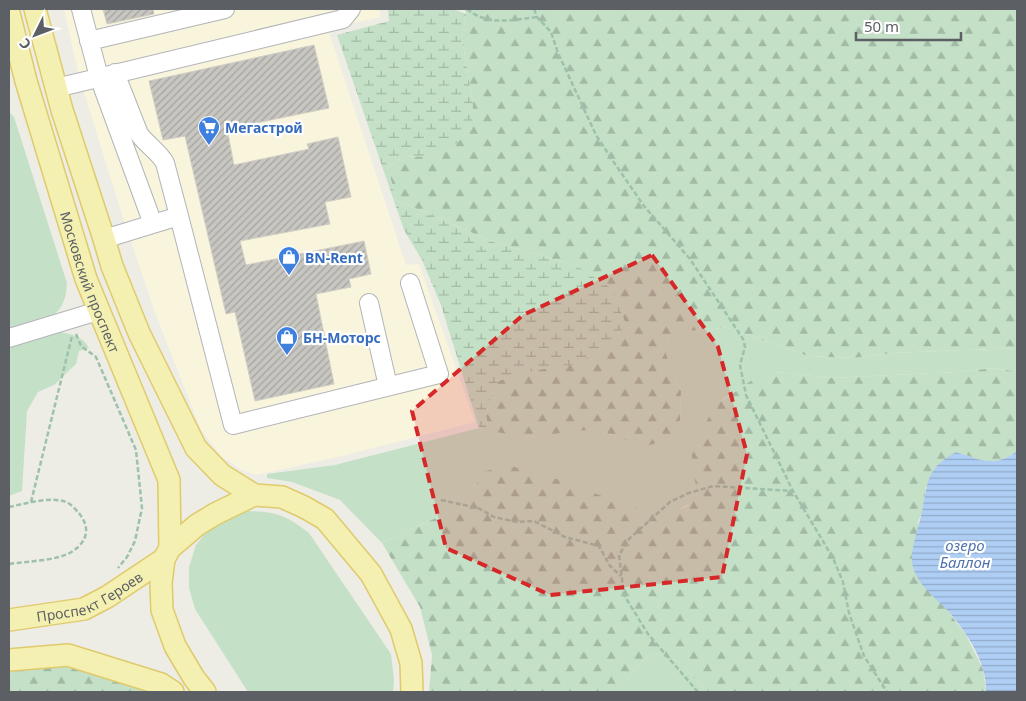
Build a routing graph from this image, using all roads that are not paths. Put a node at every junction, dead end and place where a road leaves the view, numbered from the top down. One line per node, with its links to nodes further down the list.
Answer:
1 (35, 9): 8 (main road, Московский проспект)
2 (81, 9): 6 (lane)
3 (225, 9): 6 (lane)
4 (351, 9): 7 (lane)
5 (9, 13): 14 (main road, Московский проспект)
6 (89, 41): 7 (lane)
7 (107, 75): 8 (lane); 9 (lane); 10 (lane)
8 (56, 88): 11 (main road, Московский проспект)
9 (179, 216): 10 (lane); 16 (lane)
10 (152, 224): 11 (lane)
11 (104, 239): 17 (main road, Московский проспект)
12 (410, 283): 16 (lane)
13 (369, 304): 16 (lane)
14 (98, 311): 15 (lane); 18 (main road, Московский проспект)
15 (9, 338)
16 (388, 386)
17 (254, 495): 18 (main road, Проспект Героев); 21 (main road)
18 (167, 554): 19 (main road, Проспект Героев); 23 (main road, Московский проспект)
19 (9, 620)
20 (9, 660): 22 (main road)
21 (410, 690)
22 (173, 692)
23 (205, 692)

